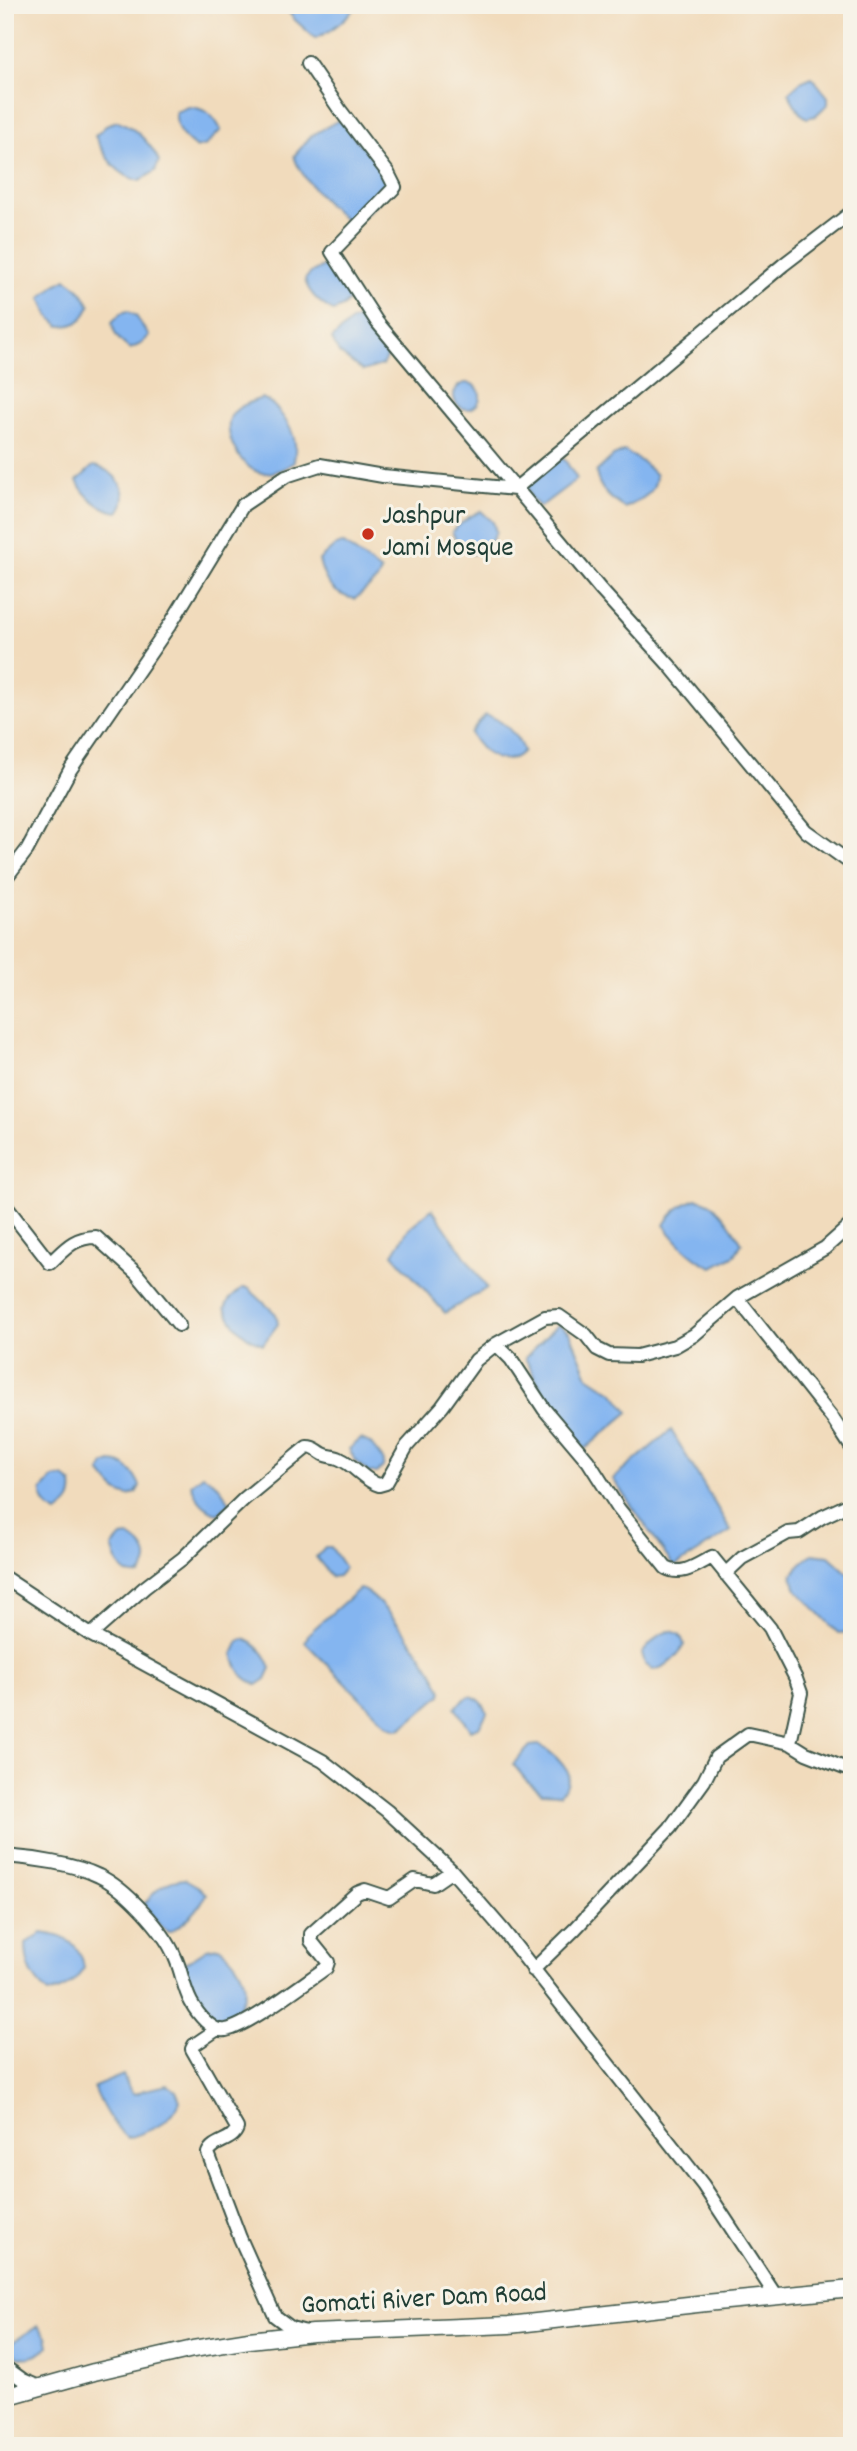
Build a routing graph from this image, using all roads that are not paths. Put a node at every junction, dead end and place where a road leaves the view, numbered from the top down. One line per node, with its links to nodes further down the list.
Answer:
1 (308, 63): 3 (street)
2 (852, 212): 3 (street)
3 (515, 489): 4 (street); 5 (street)
4 (852, 864)
5 (5, 879)
6 (5, 1205): 9 (street)
7 (852, 1224): 8 (street)
8 (737, 1298): 10 (street); 11 (street)
9 (179, 1325)
10 (496, 1344): 13 (street); 15 (street)
11 (852, 1448)
12 (852, 1503): 13 (street)
13 (725, 1574): 16 (street)
14 (5, 1578): 15 (street)
15 (91, 1635): 19 (street)
16 (790, 1743): 17 (street); 20 (street)
17 (852, 1771)
18 (5, 1856): 21 (street)
19 (452, 1871): 20 (street); 21 (street)
20 (533, 1970): 23 (street)
21 (216, 2030): 24 (street)
22 (852, 2289): 23 (main road, Gomati River Dam Road)
23 (776, 2296): 24 (main road, Gomati River Dam Road)
24 (313, 2333): 26 (main road, Gomati River Dam Road)
25 (5, 2367): 26 (street)
26 (37, 2386): 27 (main road, Gomati River Dam Road)
27 (5, 2397)

